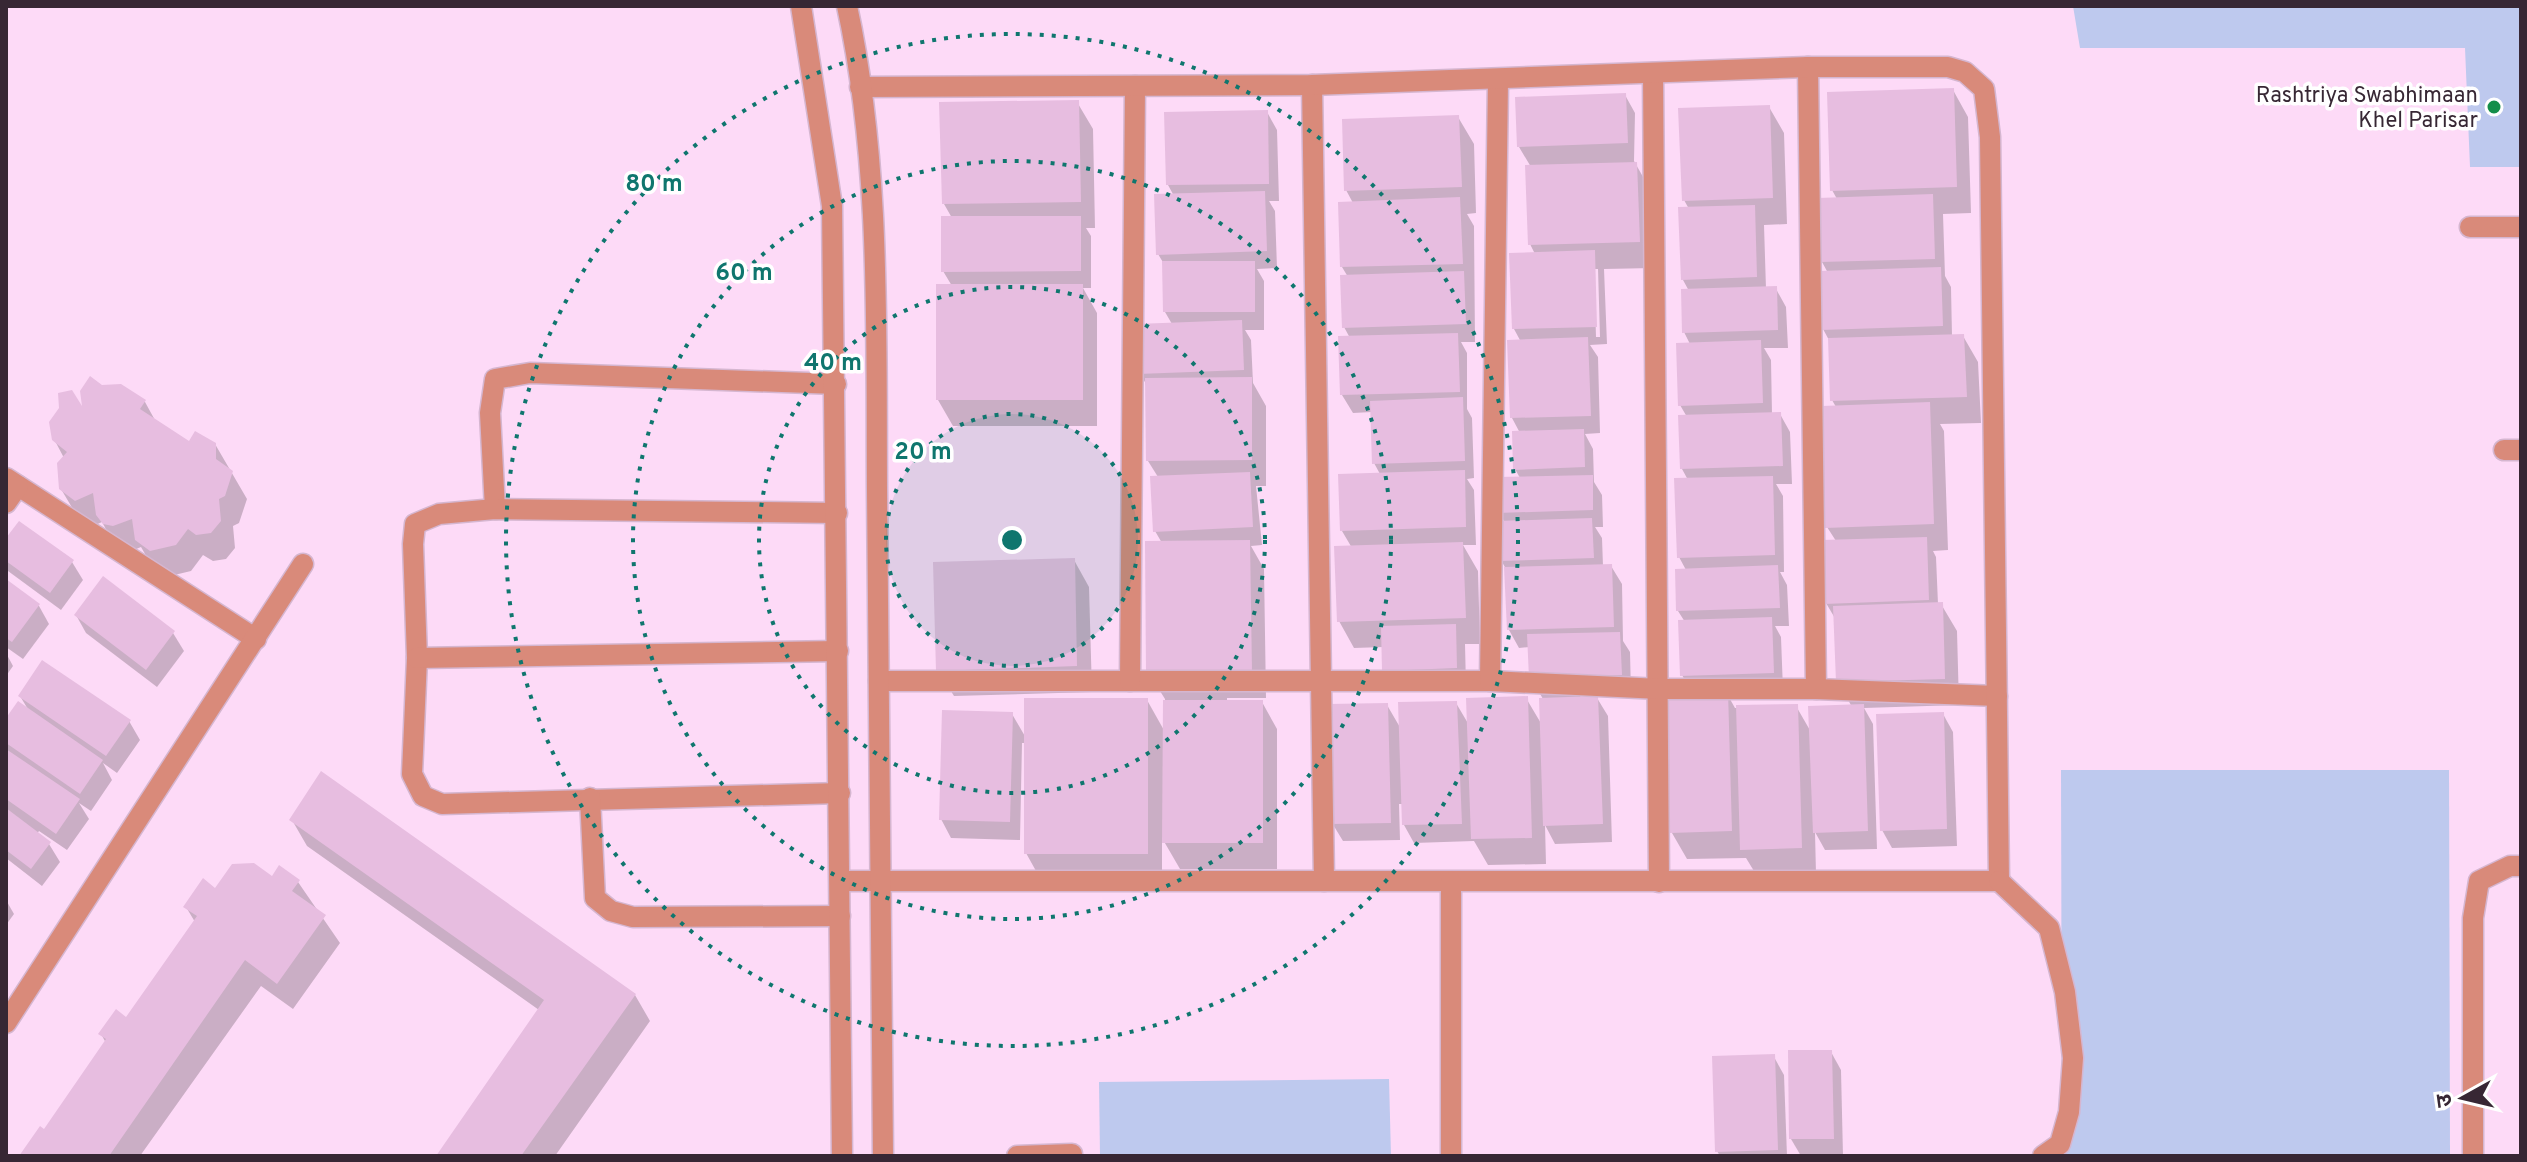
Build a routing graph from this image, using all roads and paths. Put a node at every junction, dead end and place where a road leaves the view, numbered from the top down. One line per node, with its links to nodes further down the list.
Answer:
1 (801, 6): 11 (street)
2 (847, 6): 8 (street)
3 (1808, 67): 4 (street); 24 (street); 25 (street)
4 (1653, 73): 5 (street); 23 (street)
5 (1498, 80): 6 (street); 22 (street)
6 (1312, 85): 7 (street); 21 (street)
7 (1135, 86): 8 (street); 20 (street)
8 (860, 87): 19 (street)
9 (2470, 227): 10 (street)
10 (2521, 227)
11 (836, 384): 13 (street); 14 (street)
12 (10, 489): 16 (street)
13 (495, 509): 14 (street); 18 (street)
14 (837, 513): 17 (street)
15 (303, 564): 16 (street)
16 (256, 639): 36 (street)
17 (838, 651): 18 (street); 26 (street)
18 (417, 658): 27 (street)
19 (879, 681): 20 (street); 32 (street)
20 (1130, 681): 21 (street)
21 (1322, 681): 22 (street); 30 (street)
22 (1490, 681): 23 (street)
23 (1660, 689): 24 (street); 34 (street)
24 (1816, 689): 25 (street)
25 (1997, 696): 31 (street)
26 (840, 793): 27 (street); 29 (street)
27 (590, 798): 35 (street)
28 (2521, 866): 44 (street)
29 (840, 881): 32 (street); 35 (street)
30 (1324, 881): 32 (street); 33 (street)
31 (1999, 881): 34 (street); 37 (street)
32 (880, 882): 40 (street)
33 (1451, 882): 34 (street); 42 (street)
34 (1659, 882)
35 (840, 916): 39 (street)
36 (6, 1023)
37 (2060, 1150): 43 (street)
38 (1072, 1154): 41 (street)
39 (842, 1156)
40 (883, 1156)
41 (1017, 1156)
42 (1451, 1156)
43 (2043, 1156)
44 (2473, 1156)

